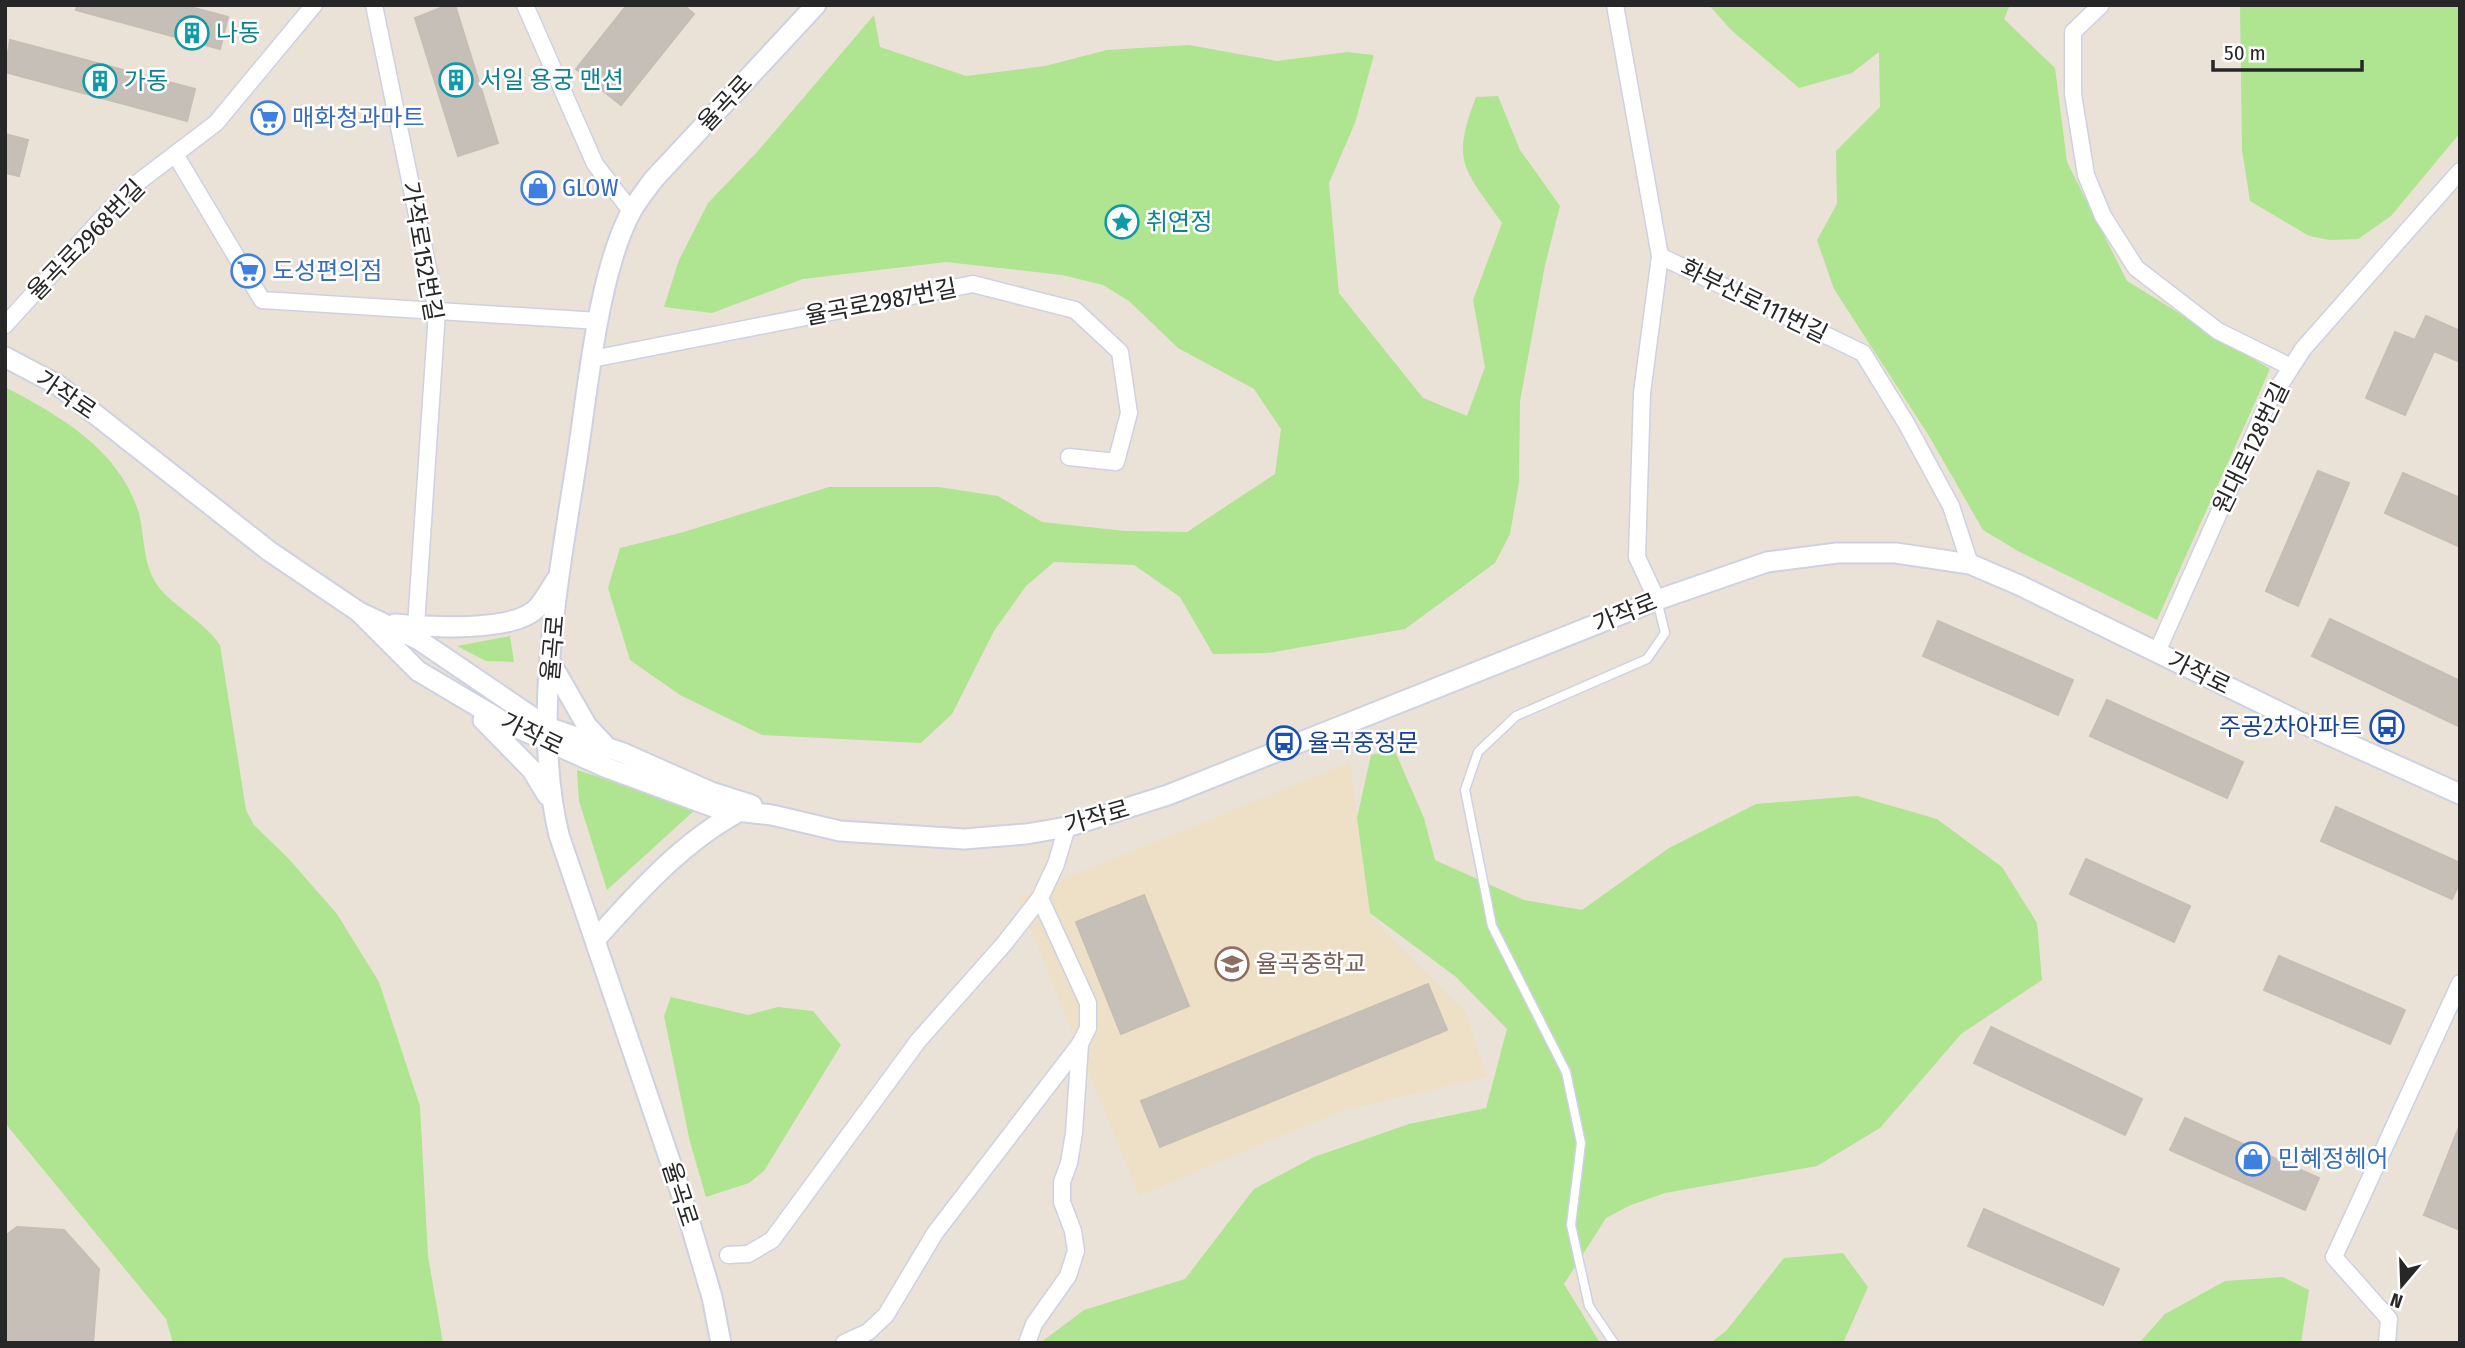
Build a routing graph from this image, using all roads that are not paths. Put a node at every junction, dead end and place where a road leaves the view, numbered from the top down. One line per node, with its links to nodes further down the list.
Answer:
1 (314, 5): 7 (street, 율곡로2968번길)
2 (373, 5): 11 (street, 가작로152번길)
3 (526, 5): 9 (street)
4 (816, 5): 9 (street, 율곡로)
5 (1615, 5): 10 (street, 화부산로111번길)
6 (2101, 5): 16 (street)
7 (175, 154): 11 (street); 13 (street, 율곡로2968번길)
8 (2460, 171): 16 (street, 원대로128번길)
9 (631, 211): 12 (street, 율곡로)
10 (1660, 256): 18 (street, 화부산로111번길); 20 (street)
11 (437, 312): 12 (street); 23 (street, 가작로152번길)
12 (599, 321): 15 (street, 율곡로)
13 (5, 325)
14 (5, 357): 21 (street, 가작로)
15 (592, 359): 17 (street, 율곡로2987번길); 19 (street, 율곡로)
16 (2291, 367): 24 (street, 원대로128번길)
17 (1069, 457)
18 (1970, 564): 20 (street, 가작로); 24 (street, 가작로)
19 (559, 576): 23 (street); 25 (street, 율곡로)
20 (1657, 600): 33 (street, 가작로); 42 (lane)
21 (359, 612): 22 (street, 가작로); 26 (street, 가작로)
22 (382, 623): 23 (street); 27 (street, 가작로)
23 (416, 626)
24 (2157, 652): 29 (street, 가작로)
25 (552, 665): 27 (street, 율곡로); 28 (street)
26 (418, 671): 27 (street, 가작로); 30 (street)
27 (547, 735): 28 (street, 가작로); 30 (street, 율곡로); 31 (street, 가작로)
28 (607, 748): 32 (street, 가작로)
29 (2460, 793)
30 (551, 800): 35 (street, 율곡로)
31 (740, 811): 32 (street, 가작로); 35 (street)
32 (772, 815): 33 (street, 가작로)
33 (1067, 827): 34 (street)
34 (1040, 898): 37 (street); 38 (street)
35 (595, 940): 39 (street, 율곡로)
36 (2460, 983): 43 (street)
37 (1080, 1044): 40 (street); 41 (street)
38 (728, 1255)
39 (721, 1343)
40 (844, 1343)
41 (1027, 1343)
42 (1614, 1343)
43 (2387, 1343)

